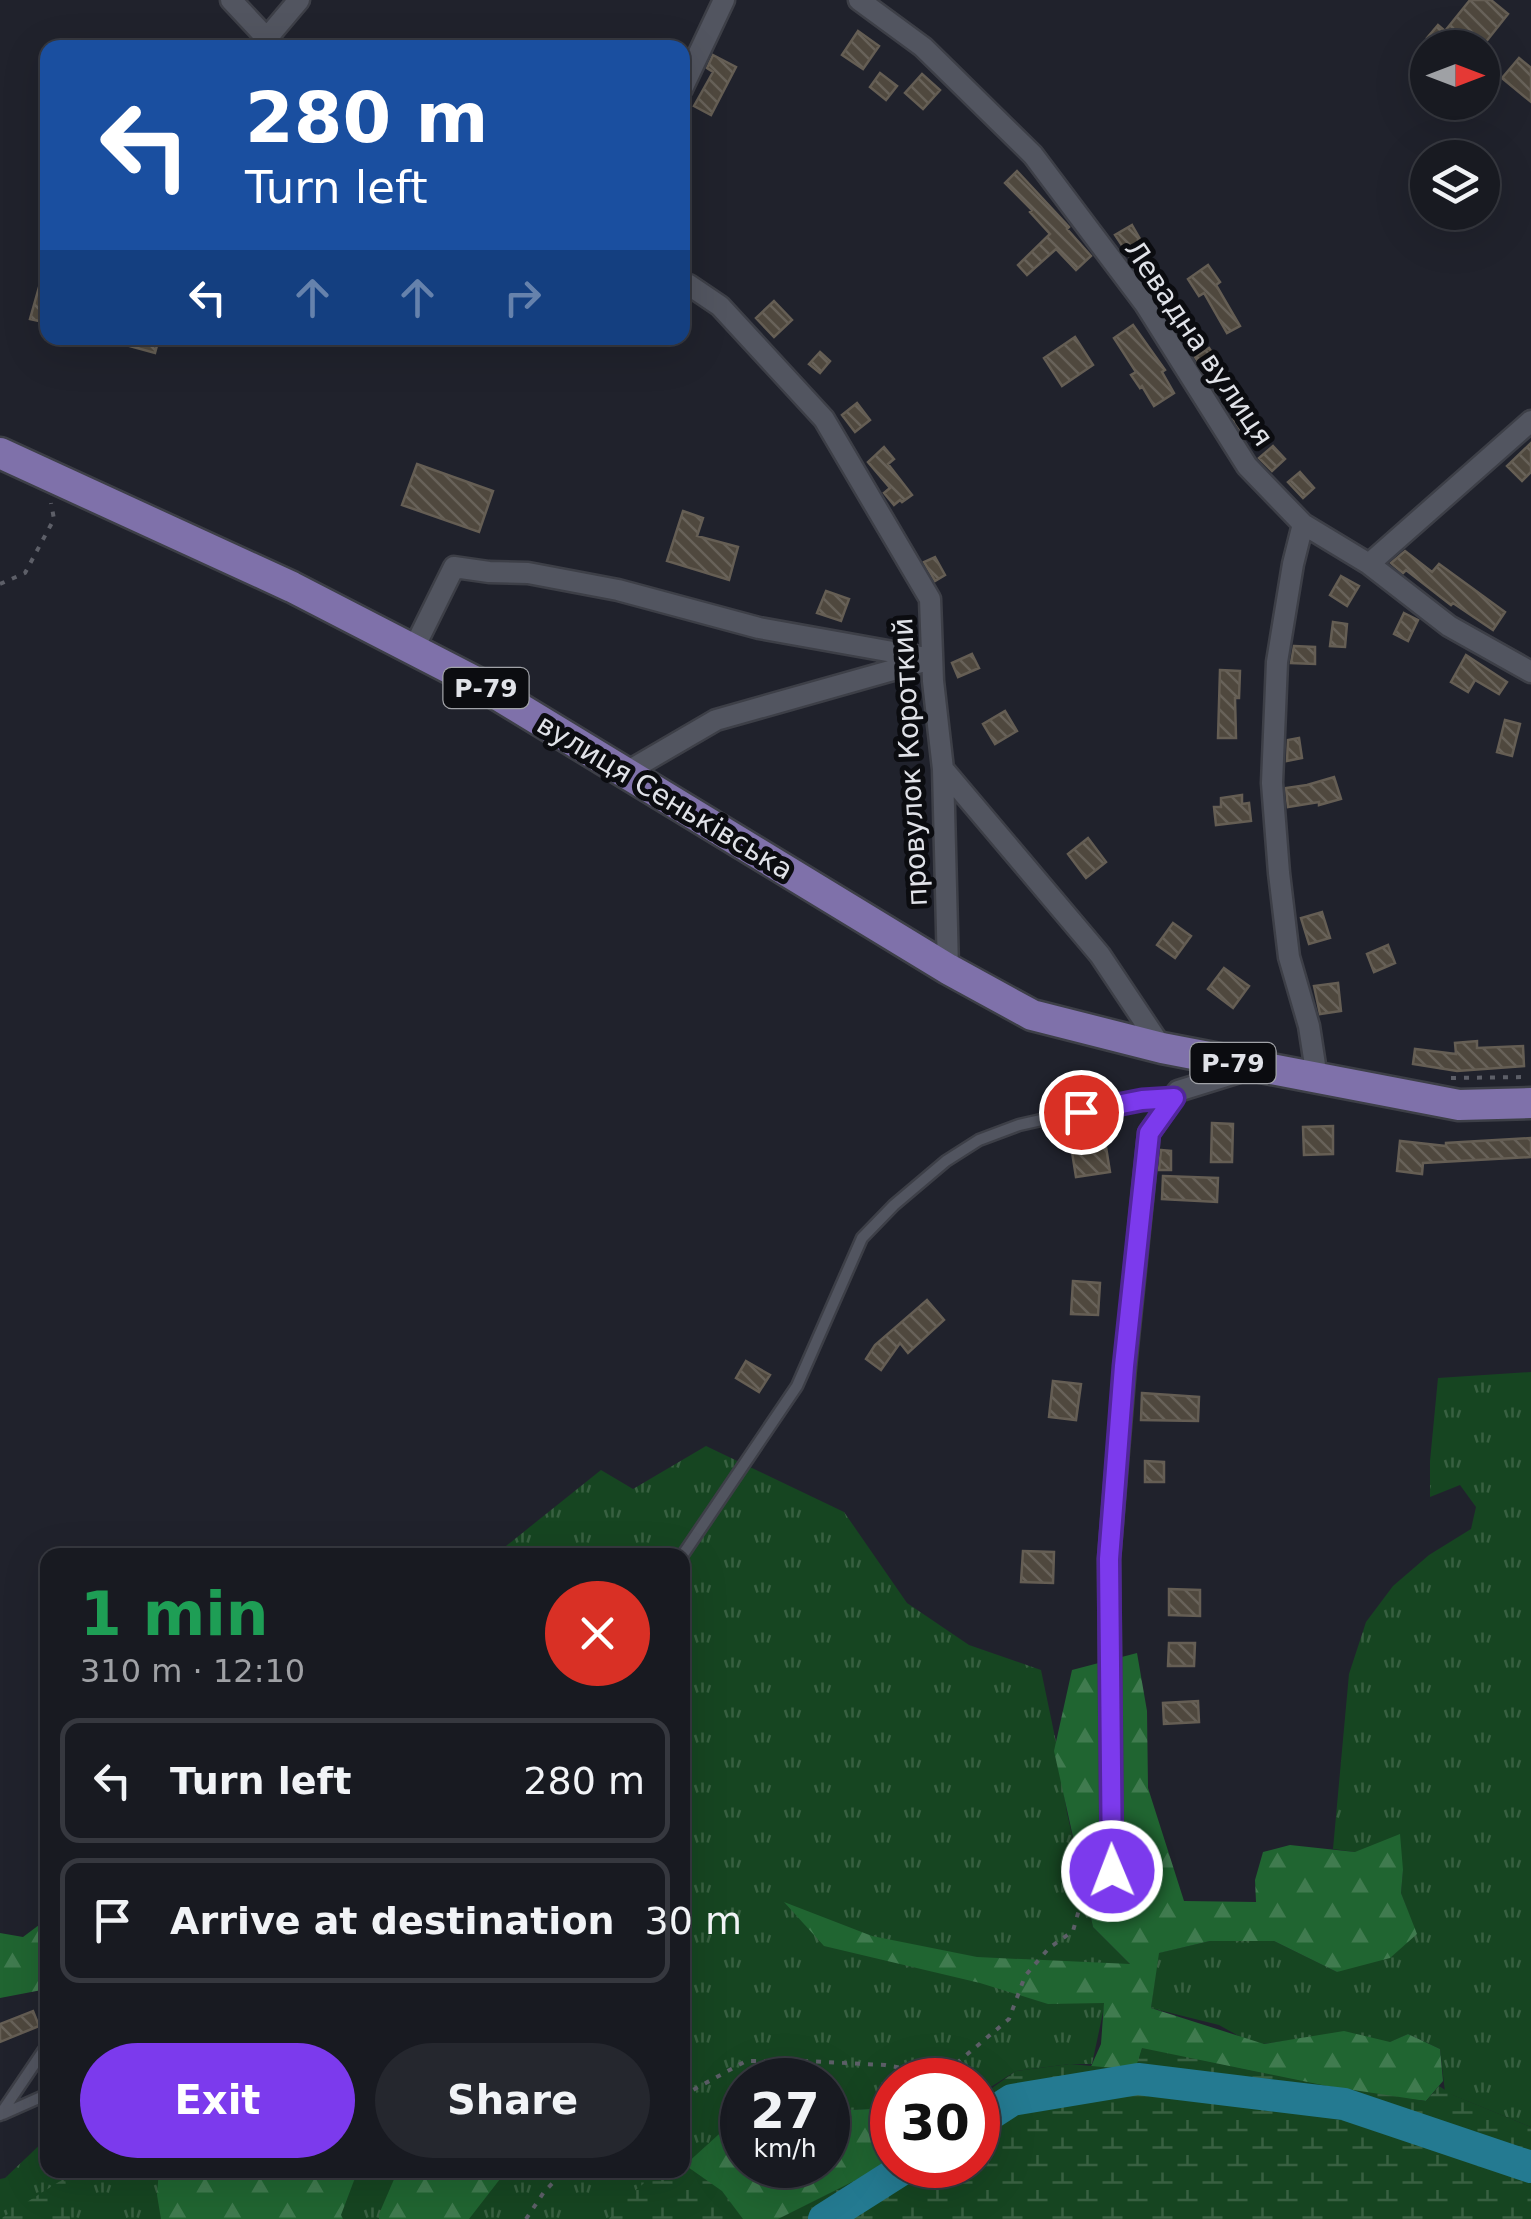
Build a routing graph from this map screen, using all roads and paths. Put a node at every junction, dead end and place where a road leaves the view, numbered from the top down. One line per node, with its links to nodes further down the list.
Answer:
1 (231, 0): 5 (street)
2 (298, 0): 6 (street)
3 (724, 0): 7 (street)
4 (859, 0): 12 (street, Левадна вулиця)
5 (269, 40)
6 (274, 40)
7 (690, 72)
8 (690, 285): 16 (street, провулок Короткий)
9 (1531, 421): 13 (street)
10 (0, 453): 11 (main road, вулиця Сенькiвська / Р-79)
11 (46, 474): 14 (path); 15 (main road, вулиця Сенькiвська / Р-79)
12 (1303, 524): 13 (street, Левадна вулиця); 23 (street)
13 (1369, 564): 17 (street, Левадна вулиця)
14 (0, 584)
15 (413, 650): 16 (street); 19 (main road, вулиця Сенькiвська / Р-79)
16 (932, 659): 18 (street, провулок Короткий); 19 (street)
17 (1531, 672)
18 (943, 770): 20 (street, провулок Короткий); 21 (street)
19 (625, 773): 20 (main road, вулиця Сенькiвська / Р-79)
20 (948, 969): 21 (main road, Р-79)
21 (1162, 1048): 22 (main road, Р-79)
22 (1256, 1068): 23 (main road, Р-79); 24 (street)
23 (1317, 1078): 25 (main road, Р-79)
24 (1174, 1098): 26 (lane); 28 (street)
25 (1531, 1104)
26 (687, 1548)
27 (1093, 1858): 30 (path)
28 (1112, 1871)
29 (40, 2056): 32 (lane)
30 (690, 2092)
31 (40, 2098): 32 (lane)
32 (0, 2115)
33 (557, 2178): 34 (path)
34 (526, 2219)

